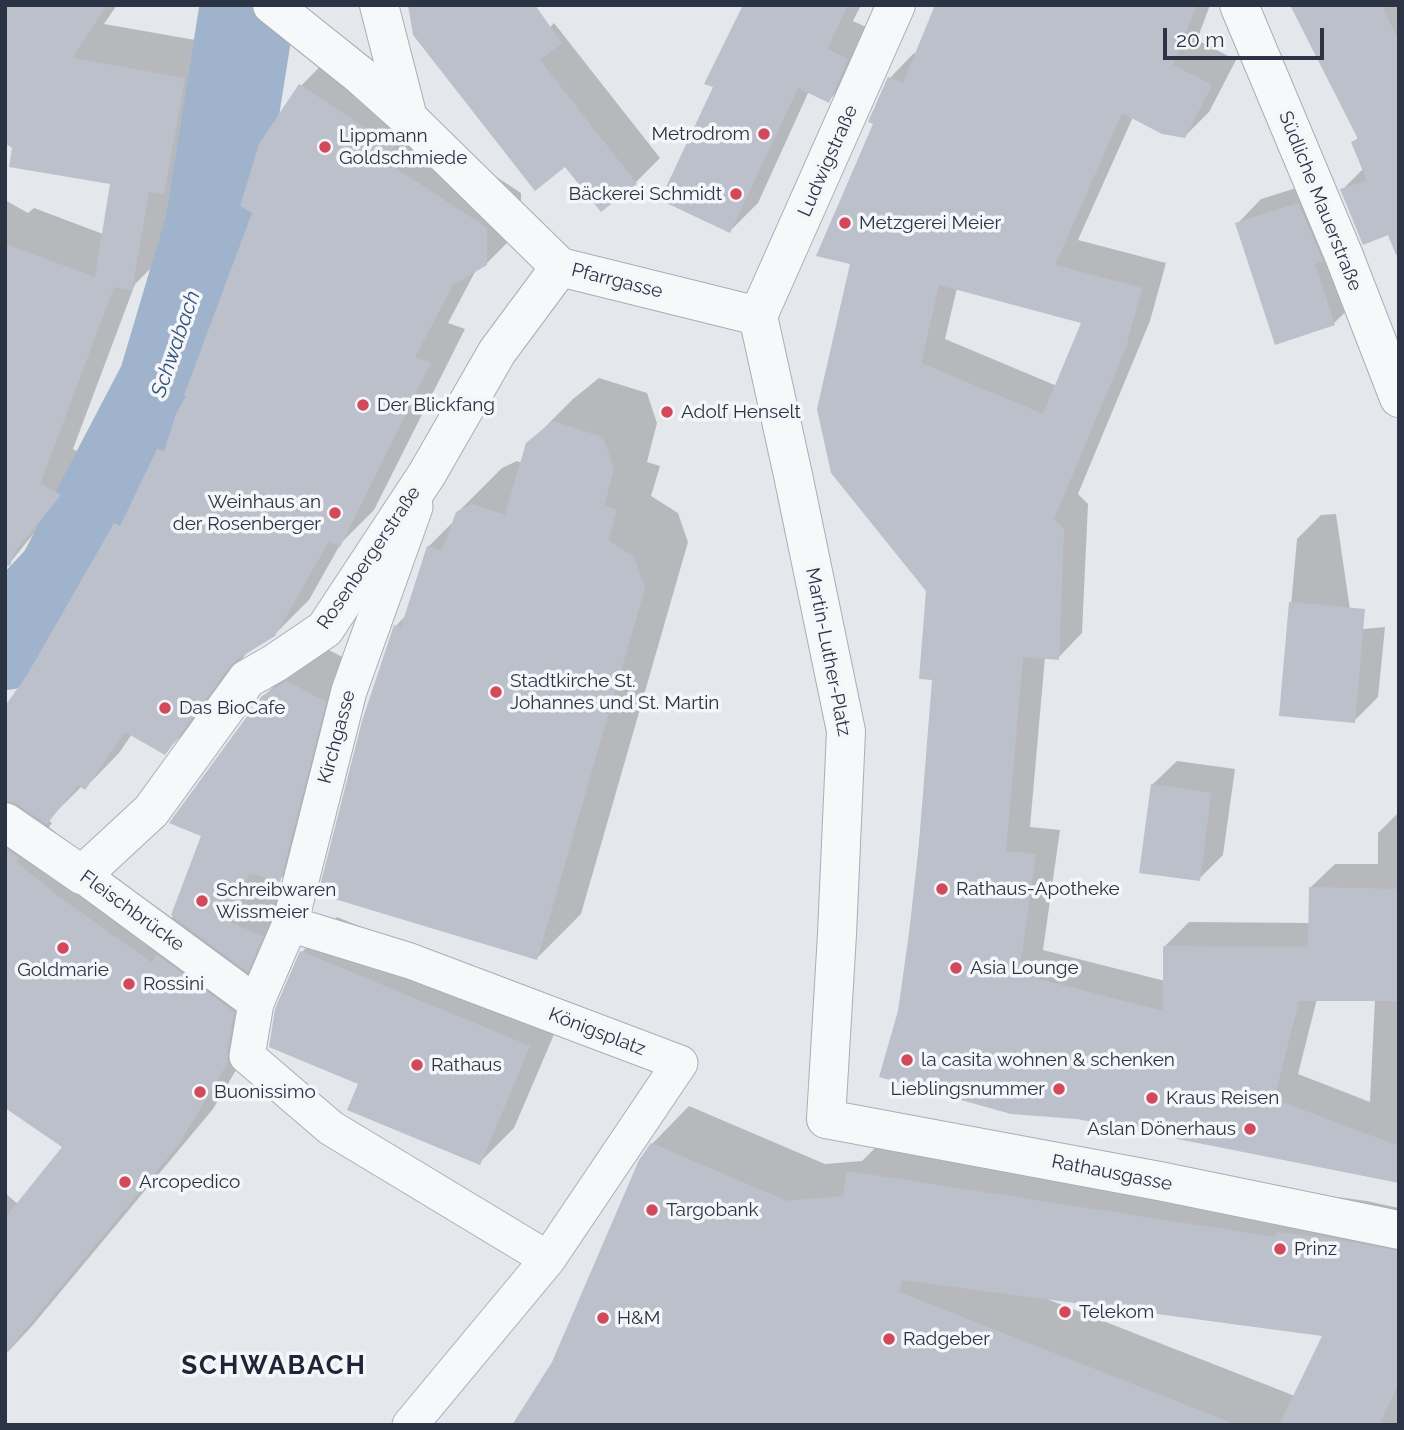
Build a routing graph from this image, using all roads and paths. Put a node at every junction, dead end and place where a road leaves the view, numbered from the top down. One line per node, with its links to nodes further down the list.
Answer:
1 (272, 5): 5 (street, Pfarrgasse)
2 (379, 5): 5 (street)
3 (896, 5): 7 (street, Ludwigstraße)
4 (1239, 5): 8 (street, Südliche Mauerstraße)
5 (408, 118): 6 (street, Pfarrgasse)
6 (560, 267): 7 (street, Pfarrgasse); 9 (street, Rosenbergerstraße)
7 (758, 316): 14 (street, Martin-Luther-Platz)
8 (1399, 398)
9 (427, 474): 11 (street, Rosenbergerstraße); 12 (street, Kirchgasse)
10 (5, 822): 11 (street, Fleischbrücke)
11 (82, 875): 13 (street, Fleischbrücke)
12 (290, 924): 13 (street, Kirchgasse); 16 (street, Königsplatz)
13 (256, 1003): 16 (street)
14 (826, 1119): 15 (street, Rathausgasse)
15 (1399, 1230)
16 (548, 1259): 17 (street, Königsplatz)
17 (410, 1425)

